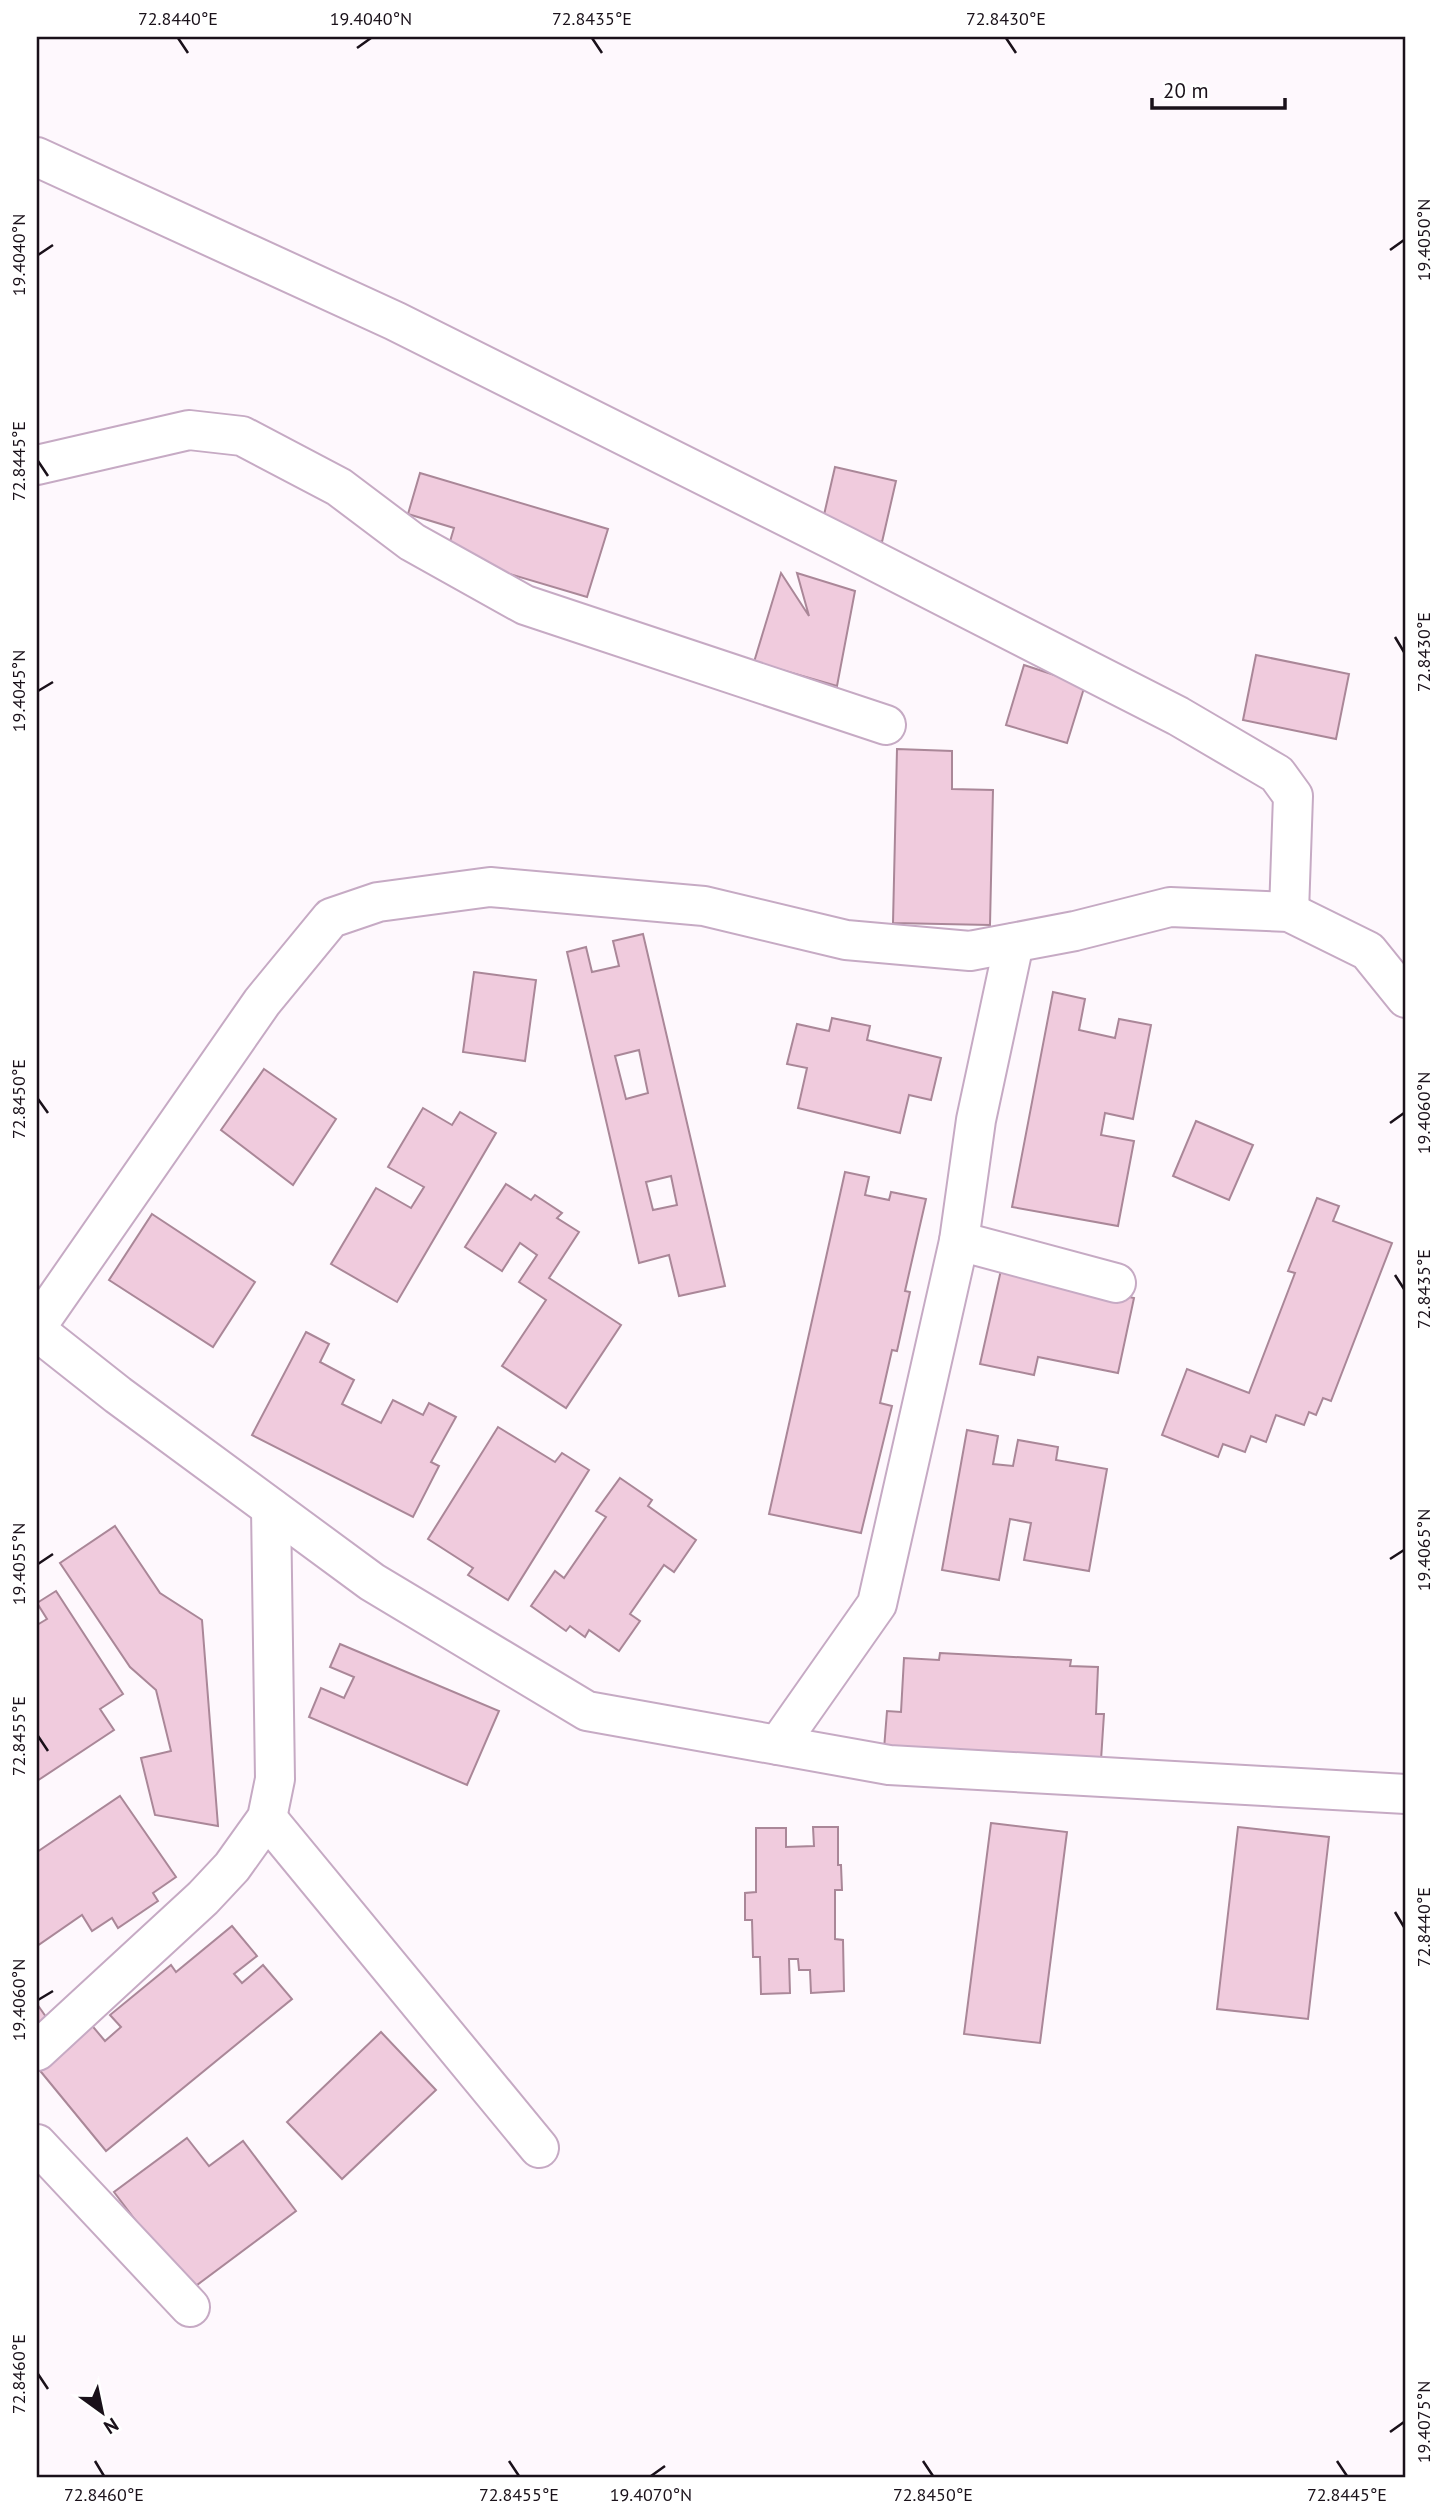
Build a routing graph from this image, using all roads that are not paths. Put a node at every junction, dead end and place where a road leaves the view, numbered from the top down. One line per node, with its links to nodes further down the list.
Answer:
1 (37, 157): 4 (street)
2 (37, 465): 3 (street)
3 (886, 725)
4 (1289, 912): 5 (street); 6 (street)
5 (1014, 943): 7 (street); 9 (street)
6 (1406, 998)
7 (959, 1241): 8 (street); 12 (street)
8 (1116, 1283)
9 (37, 1326)
10 (37, 1331): 11 (street)
11 (271, 1508): 12 (street); 14 (street)
12 (778, 1745): 13 (street)
13 (1406, 1794)
14 (267, 1818): 15 (street); 17 (street)
15 (37, 2051)
16 (37, 2144): 18 (street)
17 (539, 2148)
18 (190, 2307)

